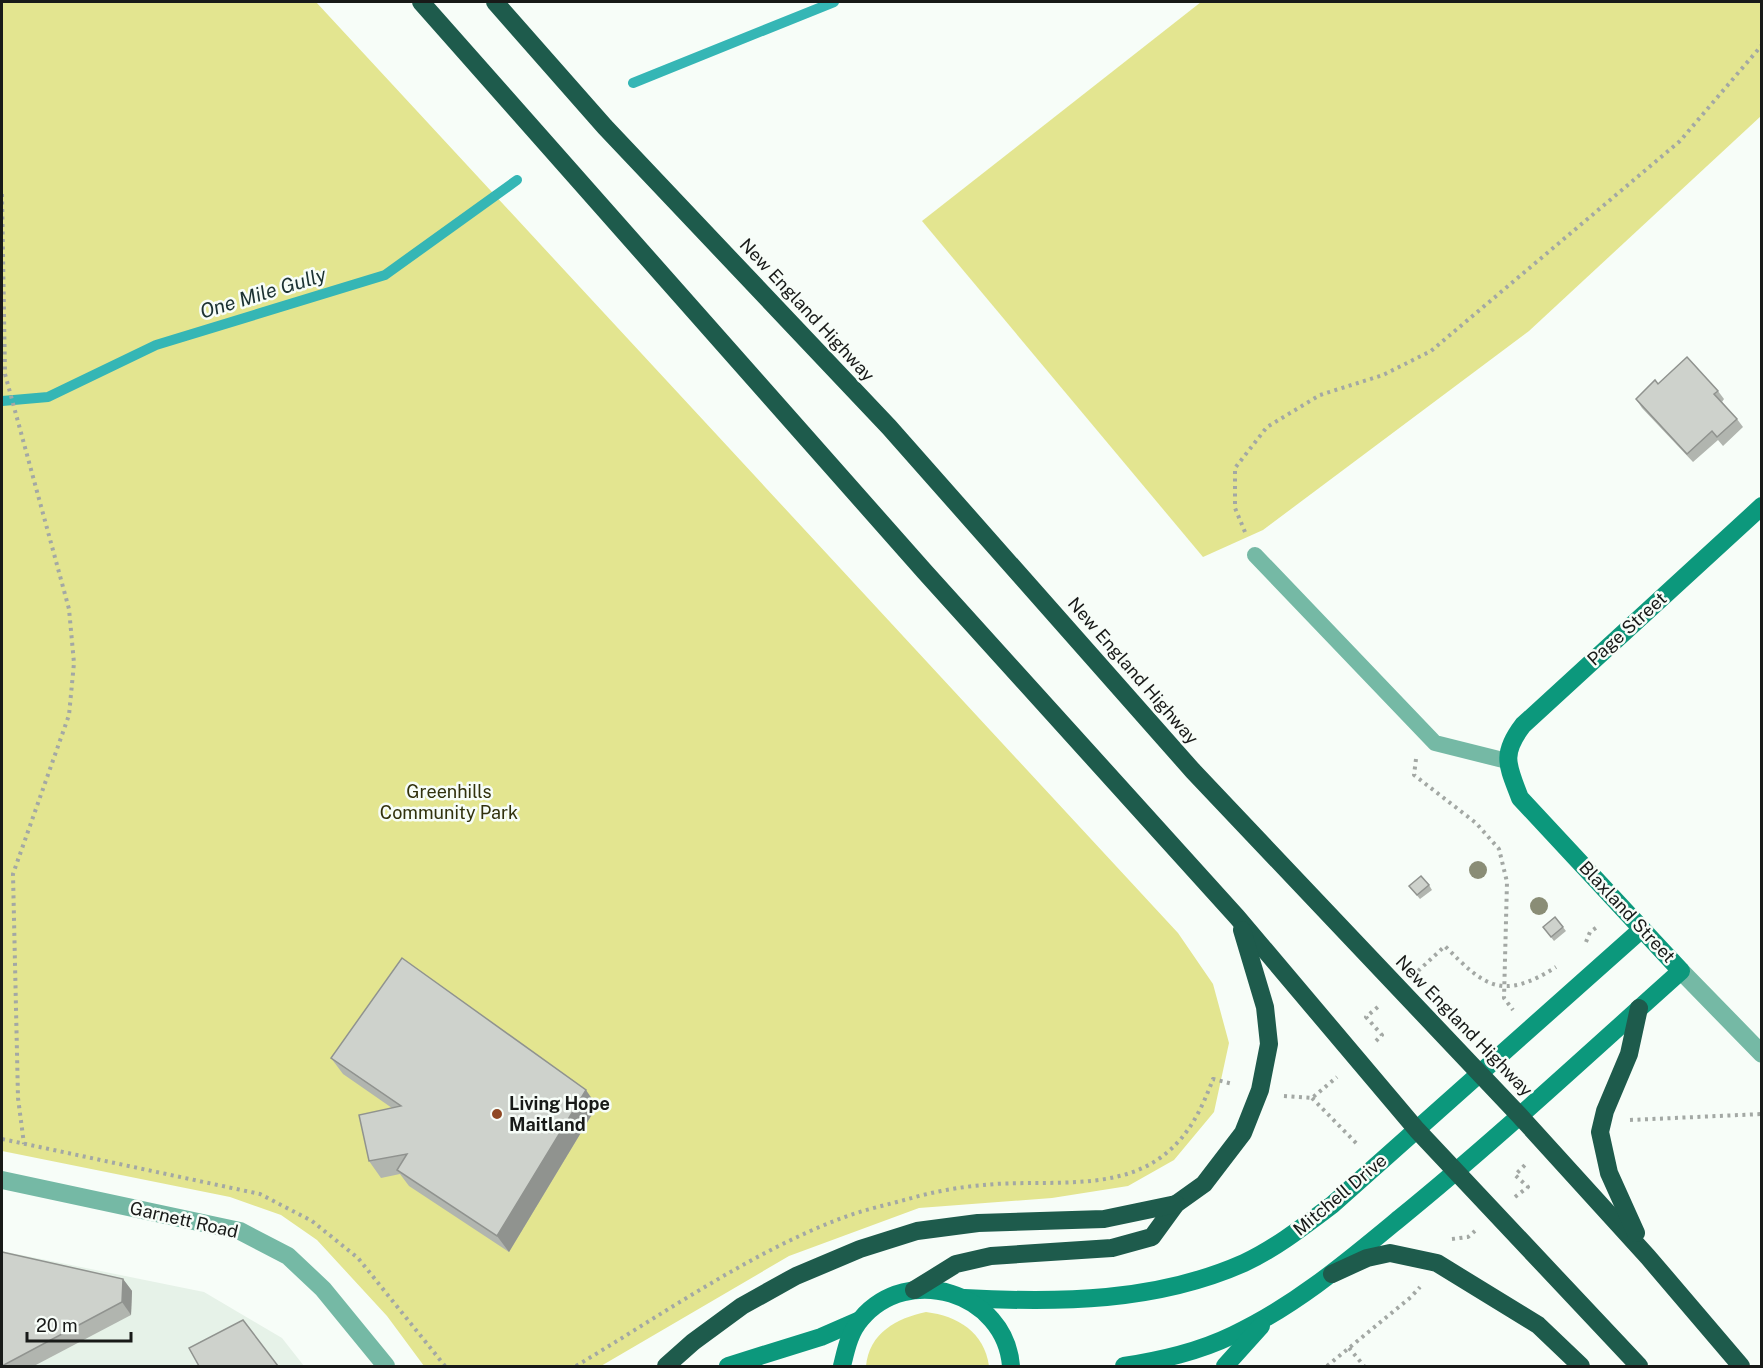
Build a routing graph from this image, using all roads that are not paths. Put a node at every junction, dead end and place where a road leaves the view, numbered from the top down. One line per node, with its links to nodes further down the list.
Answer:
1 (421, 2): 6 (highway)
2 (495, 2): 11 (highway, New England Highway)
3 (1761, 506): 5 (main road, Page Street)
4 (1255, 555): 5 (lane)
5 (1507, 761): 7 (main road, Blaxland Street)
6 (1237, 917): 13 (highway); 16 (highway)
7 (1642, 929): 8 (main road, Blaxland Street); 11 (main road, Mitchell Drive)
8 (1681, 971): 9 (main road); 10 (street, Blaxland Street)
9 (1640, 1008): 12 (main road); 17 (highway)
10 (1761, 1054)
11 (1480, 1073): 12 (highway, New England Highway); 13 (main road, Mitchell Drive)
12 (1519, 1114): 14 (main road); 17 (highway, New England Highway)
13 (1417, 1130): 14 (highway); 20 (main road, Mitchell Drive)
14 (1456, 1173): 18 (main road); 31 (highway)
15 (2, 1180): 23 (street, Garnett Road)
16 (1176, 1204): 19 (highway); 24 (highway)
17 (1648, 1257): 32 (highway, New England Highway)
18 (1332, 1274): 21 (main road); 30 (highway)
19 (914, 1290): 20 (main road); 22 (main road)
20 (964, 1298): 27 (main road)
21 (1271, 1316): 28 (main road); 29 (main road)
22 (860, 1320): 25 (main road); 26 (main road)
23 (386, 1366)
24 (666, 1366)
25 (729, 1366)
26 (842, 1366)
27 (1011, 1366)
28 (1124, 1366)
29 (1225, 1366)
30 (1581, 1366)
31 (1639, 1366)
32 (1741, 1366)

